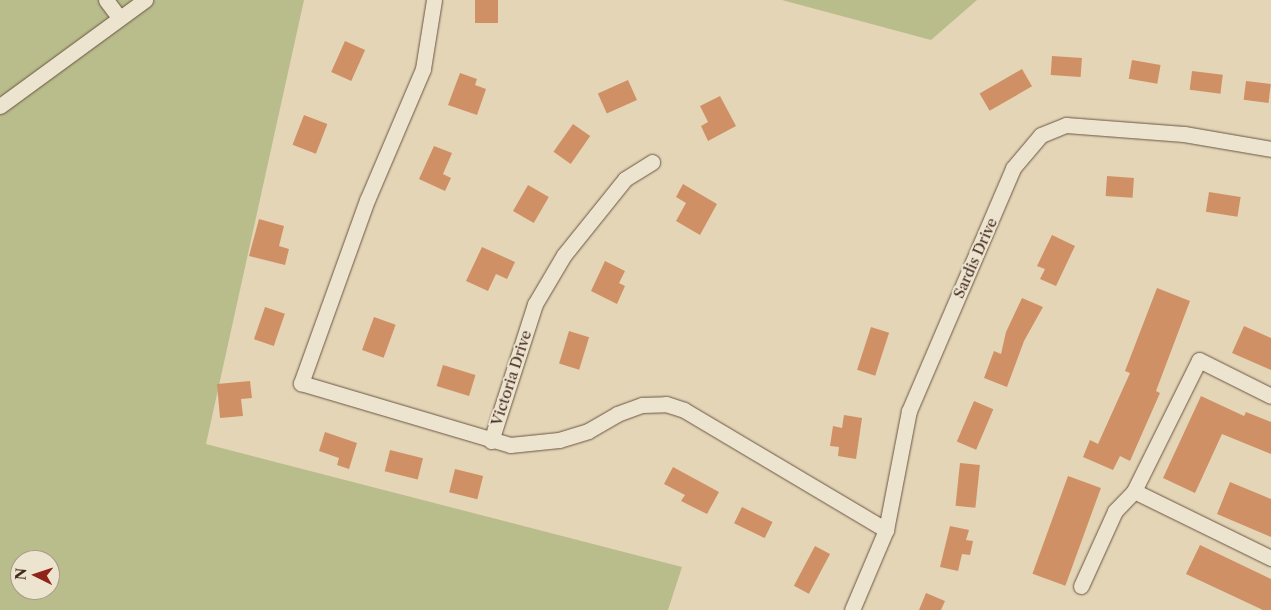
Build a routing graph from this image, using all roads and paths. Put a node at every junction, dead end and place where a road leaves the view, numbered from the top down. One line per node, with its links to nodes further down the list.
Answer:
1 (106, 0): 4 (street)
2 (145, 0): 4 (street)
3 (434, 0): 9 (street)
4 (119, 17): 5 (street)
5 (0, 106)
6 (1271, 150): 11 (street, Sardis Drive)
7 (652, 162): 9 (street, Victoria Drive)
8 (1271, 396): 10 (street)
9 (490, 441): 11 (street, Victoria Drive)
10 (1134, 492): 12 (street); 13 (street)
11 (886, 530): 14 (street, Sardis Drive)
12 (1271, 558)
13 (1081, 586)
14 (852, 610)

